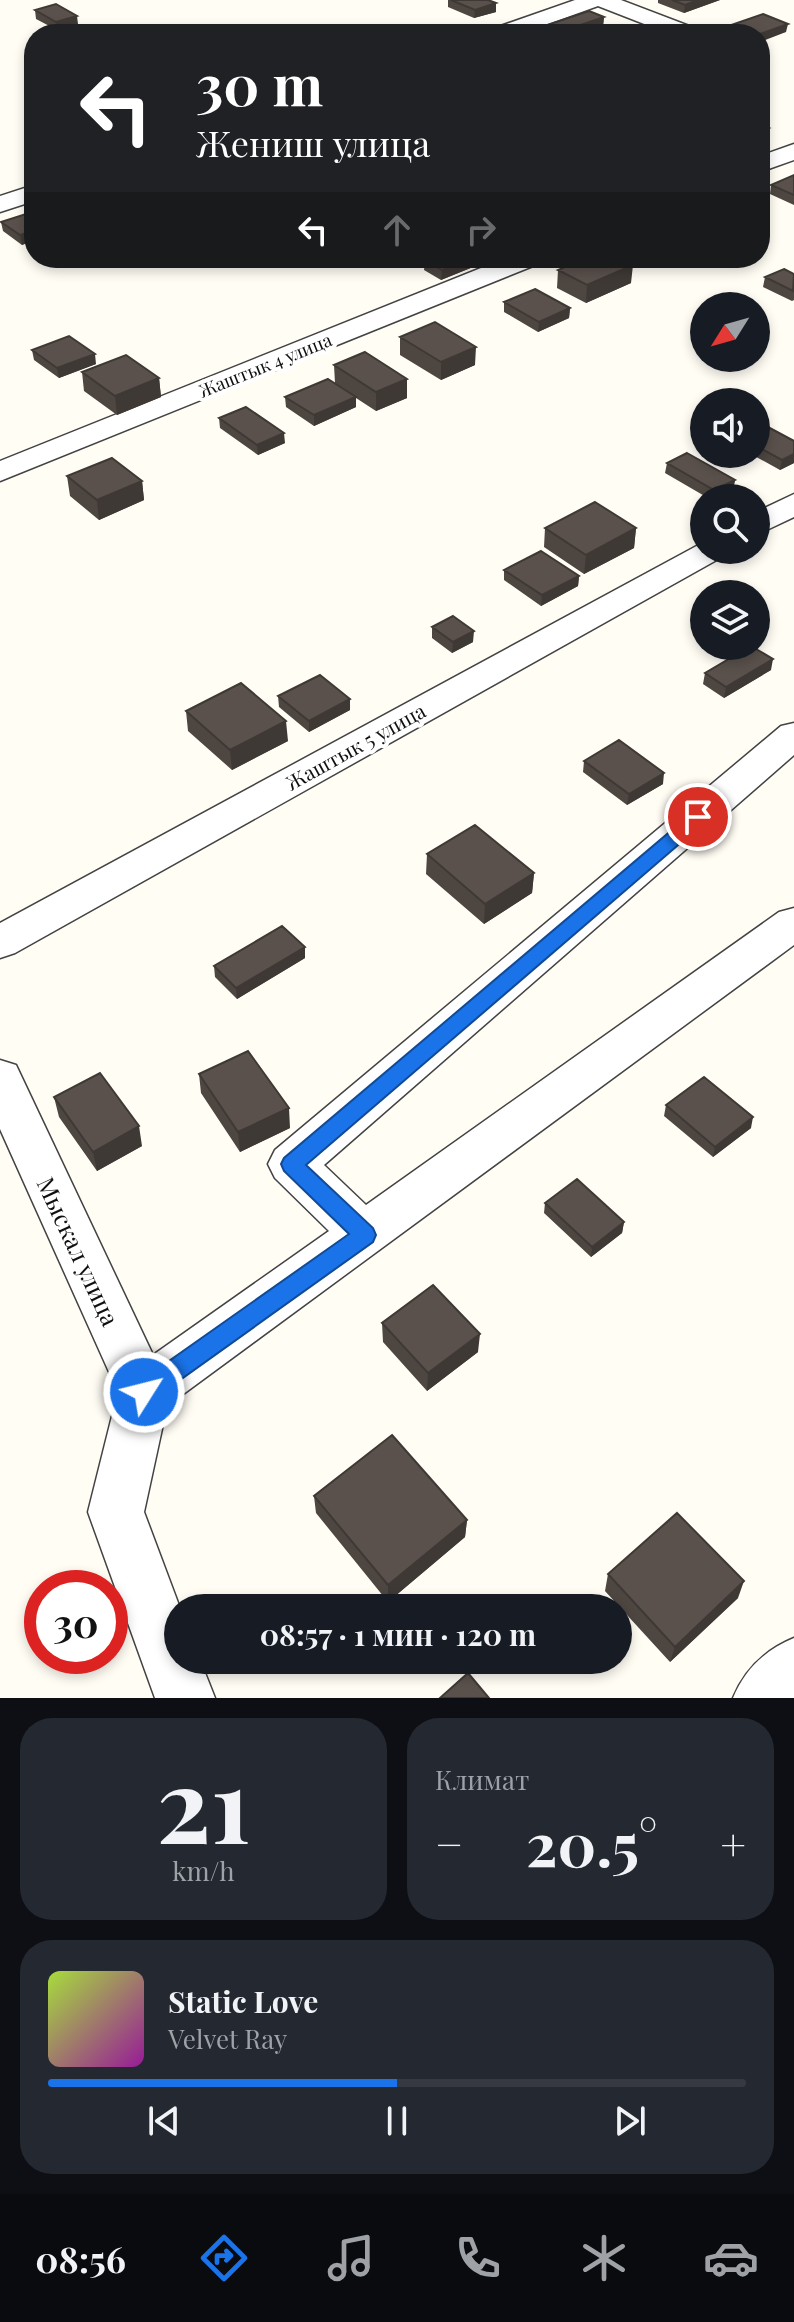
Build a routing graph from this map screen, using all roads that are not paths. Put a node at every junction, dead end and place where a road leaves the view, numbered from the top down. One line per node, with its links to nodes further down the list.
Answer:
1 (595, 0): 3 (street)
2 (602, 0): 4 (street)
3 (528, 24)
4 (663, 24)
5 (794, 151): 6 (street)
6 (770, 161)
7 (24, 196): 8 (street)
8 (0, 204)
9 (504, 268): 10 (street, Жаштык 4 улица)
10 (0, 472)
11 (794, 504): 12 (street)
12 (770, 517)
13 (690, 561): 16 (street, Жаштык 5 улица)
14 (794, 735): 18 (street)
15 (794, 923): 18 (street)
16 (0, 942)
17 (0, 1078): 19 (street, Мыскал улица)
18 (365, 1235): 19 (street)
19 (144, 1392): 21 (street)
20 (794, 1667): 22 (street)
21 (185, 1698)
22 (763, 1698)

